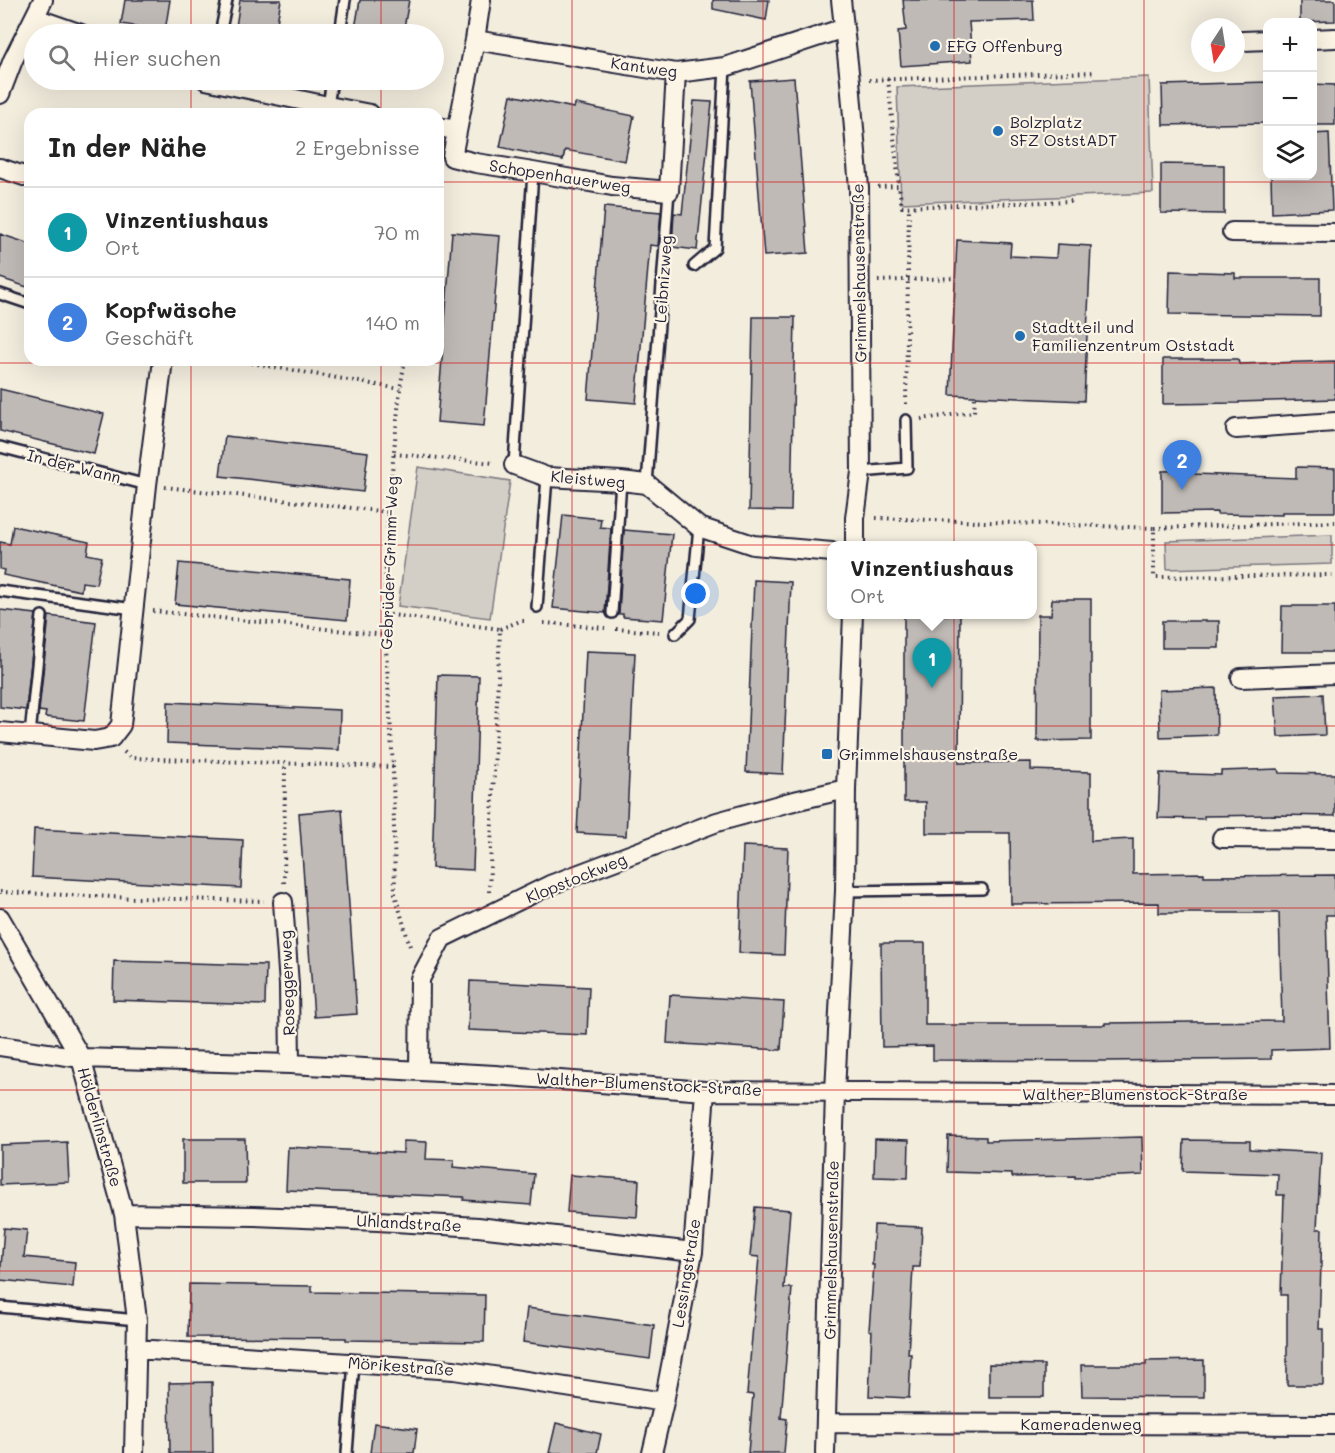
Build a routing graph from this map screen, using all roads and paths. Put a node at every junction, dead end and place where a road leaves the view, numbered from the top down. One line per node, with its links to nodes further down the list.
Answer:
1 (43, 0): 6 (street)
2 (227, 0): 9 (lane)
3 (345, 0): 10 (lane)
4 (481, 0): 15 (street)
5 (841, 0): 11 (street, Grimmelshausenstraße)
6 (35, 18): 7 (street); 8 (street)
7 (31, 24)
8 (52, 24)
9 (222, 24)
10 (341, 24)
11 (844, 28): 19 (street, Kantweg); 23 (street, Grimmelshausenstraße)
12 (24, 35): 18 (street)
13 (1335, 38): 14 (street)
14 (1317, 39)
15 (475, 40): 21 (street, Kantweg); 30 (street)
16 (1263, 40): 17 (street)
17 (1245, 41)
18 (6, 62): 26 (street)
19 (725, 67): 21 (street, Kantweg); 41 (lane)
20 (1096, 72): 22 (path)
21 (676, 73): 36 (street, Leibnizweg)
22 (888, 80): 23 (path); 34 (path)
23 (850, 81): 35 (street, Grimmelshausenstraße)
24 (255, 90): 27 (street)
25 (330, 90): 27 (lane)
26 (0, 94)
27 (328, 106): 28 (street)
28 (338, 108)
29 (444, 128): 30 (street)
30 (457, 130): 32 (street, Schopenhauerweg)
31 (0, 168): 33 (street)
32 (533, 172): 36 (street, Schopenhauerweg); 57 (lane)
33 (24, 176)
34 (898, 186): 35 (path); 38 (path)
35 (859, 188): 44 (street, Grimmelshausenstraße)
36 (669, 191): 61 (lane, Leibnizweg)
37 (1073, 201): 38 (path)
38 (909, 207): 43 (path)
39 (1232, 232): 40 (street)
40 (1335, 233)
41 (694, 266)
42 (955, 278): 43 (path)
43 (908, 279): 44 (path); 52 (path)
44 (859, 282): 58 (street, Grimmelshausenstraße)
45 (0, 294): 46 (lane)
46 (24, 302)
47 (162, 366): 62 (street)
48 (268, 366): 50 (path)
49 (404, 366): 50 (path, Gebrüder-Grimm-Weg)
50 (400, 389): 56 (path, Gebrüder-Grimm-Weg)
51 (975, 396): 52 (path)
52 (906, 420): 58 (lane)
53 (1335, 422): 54 (street)
54 (1236, 429)
55 (0, 447): 62 (lane, In der Wann)
56 (394, 454): 57 (path); 63 (path, Gebrüder-Grimm-Weg)
57 (514, 465): 59 (street, Kleistweg)
58 (861, 472): 64 (street, Grimmelshausenstraße)
59 (547, 477): 60 (street, Kleistweg); 72 (lane)
60 (621, 481): 61 (street, Kleistweg); 74 (lane)
61 (647, 484): 66 (street, Kleistweg)
62 (147, 485): 63 (path); 73 (street)
63 (388, 512): 75 (path, Gebrüder-Grimm-Weg)
64 (855, 518): 67 (path); 68 (street, Grimmelshausenstraße)
65 (1335, 522): 67 (path)
66 (699, 527): 69 (street, Kleistweg); 79 (lane)
67 (1154, 528): 70 (path)
68 (855, 541)
69 (827, 552)
70 (1335, 575)
71 (0, 591): 73 (lane)
72 (537, 607)
73 (134, 609): 80 (path); 85 (street)
74 (612, 613)
75 (384, 614): 78 (path); 80 (path, Gebrüder-Grimm-Weg)
76 (42, 616): 84 (lane)
77 (853, 619): 88 (street, Grimmelshausenstraße)
78 (500, 629): 79 (path); 95 (path)
79 (675, 634)
80 (385, 635): 87 (path, Gebrüder-Grimm-Weg)
81 (1335, 674): 82 (street)
82 (1241, 678)
83 (0, 732): 84 (street)
84 (30, 735): 85 (street)
85 (111, 738): 86 (path)
86 (285, 764): 87 (path); 94 (path)
87 (393, 767): 97 (path, Gebrüder-Grimm-Weg)
88 (846, 789): 92 (street, Grimmelshausenstraße); 95 (street, Klopstockweg)
89 (1222, 838): 90 (street)
90 (1335, 839)
91 (982, 888): 92 (lane)
92 (845, 891): 103 (street, Grimmelshausenstraße)
93 (0, 892): 94 (path)
94 (283, 902): 100 (street, Roseggerweg)
95 (488, 916): 97 (street, Klopstockweg)
96 (0, 918): 99 (street, Hölderlinstraße)
97 (420, 979): 101 (street, Klopstockweg)
98 (0, 1046): 99 (street, Walther-Blumenstock-Straße)
99 (81, 1058): 100 (street, Walther-Blumenstock-Straße); 105 (street, Hölderlinstraße)
100 (290, 1064): 101 (street, Walther-Blumenstock-Straße)
101 (419, 1071): 102 (street, Walther-Blumenstock-Straße)
102 (705, 1091): 103 (street, Walther-Blumenstock-Straße); 106 (street, Lessingstraße)
103 (835, 1092): 104 (street, Walther-Blumenstock-Straße); 112 (street, Grimmelshausenstraße)
104 (1335, 1095)
105 (124, 1214): 106 (street, Uhlandstraße); 108 (street, Hölderlinstraße)
106 (693, 1252): 111 (street, Lessingstraße)
107 (0, 1307): 108 (lane)
108 (137, 1320): 109 (street, Hölderlinstraße)
109 (136, 1349): 110 (street, Mörikestraße); 114 (street, Hölderlinstraße)
110 (354, 1362): 111 (street, Mörikestraße); 115 (lane)
111 (664, 1402): 116 (street, Lessingstraße)
112 (826, 1423): 113 (street, Kameradenweg); 117 (street, Grimmelshausenstraße)
113 (1335, 1425)
114 (134, 1453)
115 (347, 1453)
116 (652, 1453)
117 (825, 1453)

